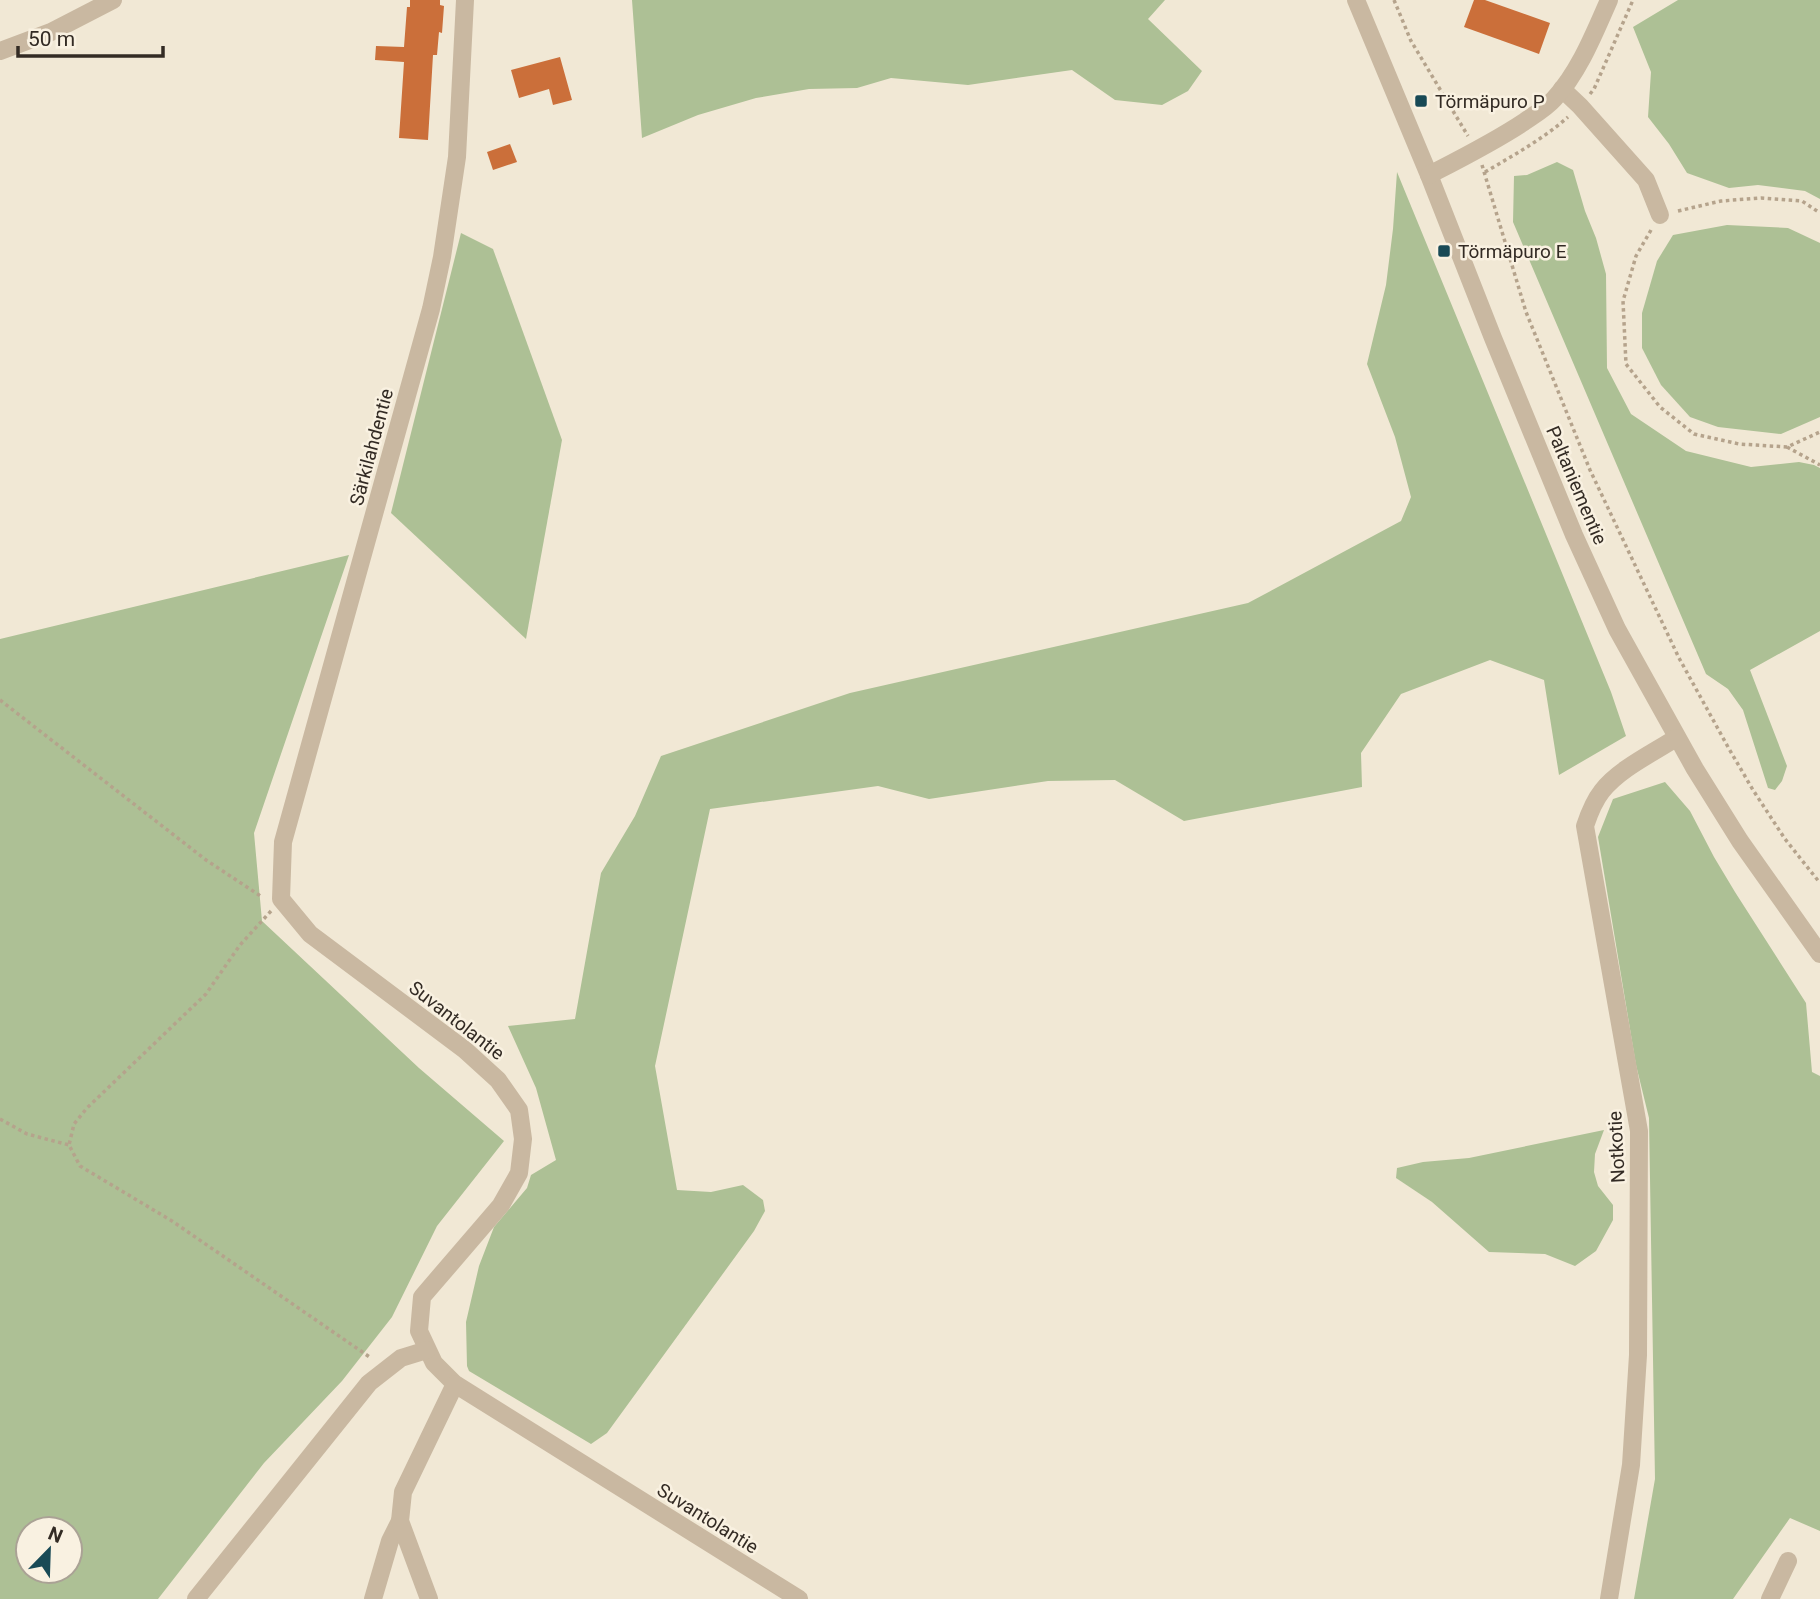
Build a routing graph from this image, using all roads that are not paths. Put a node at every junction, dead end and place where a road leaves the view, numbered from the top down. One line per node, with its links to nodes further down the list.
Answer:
1 (113, 0): 5 (street)
2 (465, 0): 10 (street, Särkilahdentie)
3 (1356, 0): 7 (street, Paltaniementie)
4 (1609, 0): 6 (street)
5 (0, 51)
6 (1562, 89): 7 (street); 8 (street)
7 (1429, 175): 9 (street, Paltaniementie)
8 (1660, 215)
9 (1676, 738): 11 (street, Paltaniementie); 20 (street, Notkotie)
10 (281, 899): 12 (street, Suvantolantie)
11 (1820, 954)
12 (427, 1350): 13 (street, Suvantolantie); 16 (street)
13 (455, 1384): 14 (street); 19 (street, Suvantolantie)
14 (400, 1521): 17 (street); 18 (street)
15 (1788, 1561): 21 (street)
16 (196, 1599)
17 (373, 1599)
18 (429, 1599)
19 (799, 1599)
20 (1609, 1599)
21 (1770, 1599)

